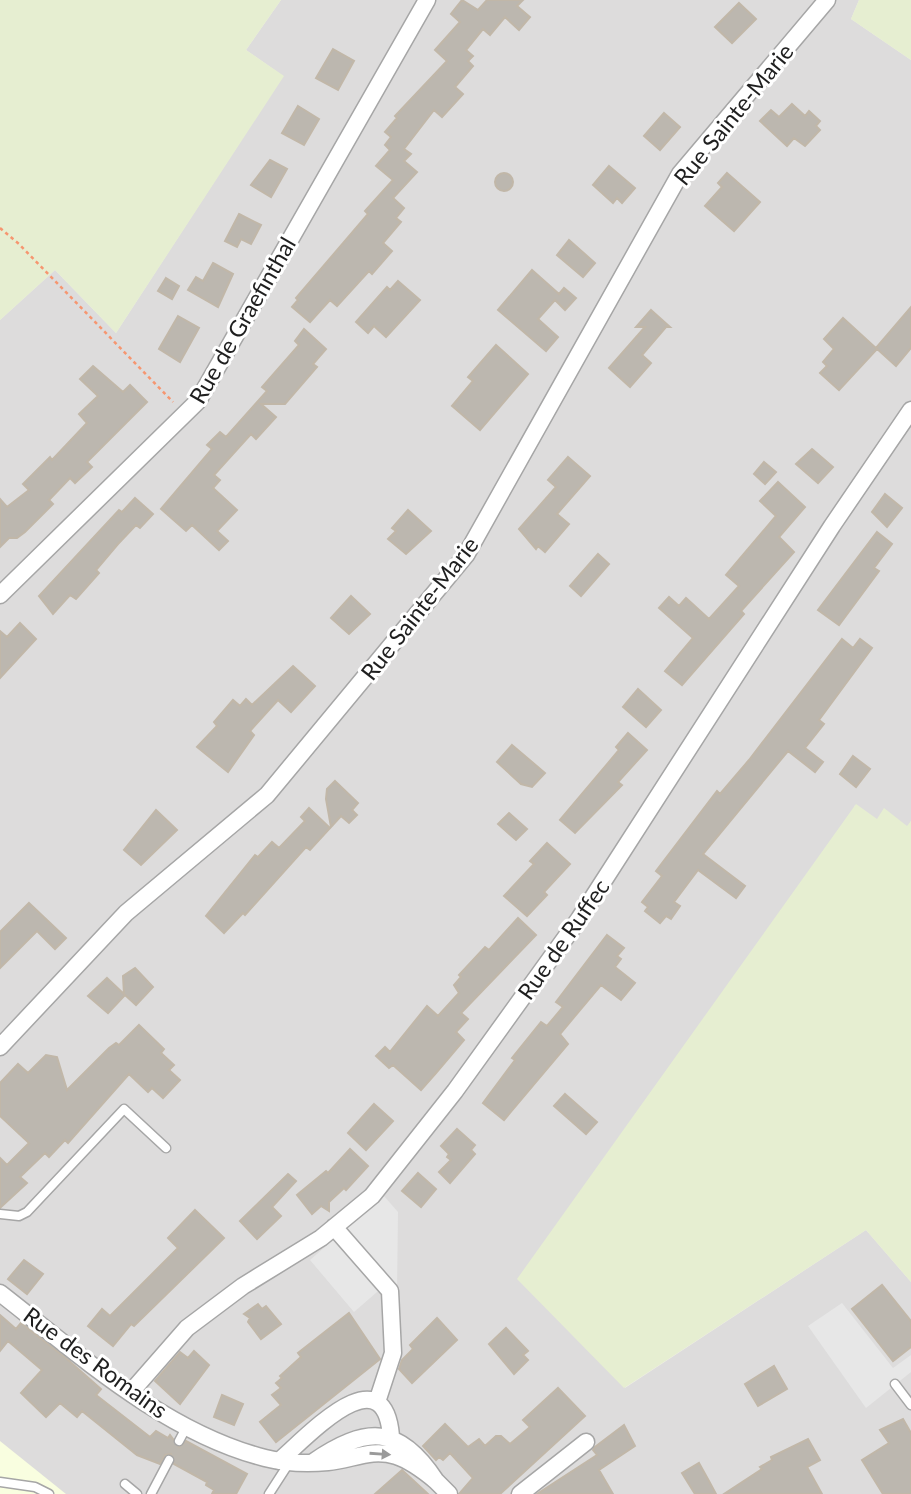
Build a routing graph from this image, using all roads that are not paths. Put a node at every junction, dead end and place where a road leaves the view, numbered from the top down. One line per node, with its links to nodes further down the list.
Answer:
1 (427, 0): 4 (street, Rue de Graefinthal)
2 (827, 0): 5 (street, Rue Sainte-Marie)
3 (911, 410): 8 (street, Rue de Ruffec)
4 (0, 595)
5 (0, 1047)
6 (166, 1148): 7 (lane)
7 (0, 1214)
8 (334, 1227): 11 (street, Rue de Ruffec); 12 (street)
9 (0, 1293): 11 (street, Rue des Romains)
10 (895, 1384): 13 (lane)
11 (131, 1392): 14 (street, Rue des Romains)
12 (377, 1402): 15 (street); 19 (street)
13 (911, 1405)
14 (187, 1426): 16 (lane); 19 (street, Rue des Romains)
15 (391, 1436): 20 (street, Rue des Romains); 21 (street, Rue des Romains)
16 (179, 1441)
17 (586, 1442): 29 (street)
18 (169, 1460): 26 (lane)
19 (284, 1462): 20 (street, Rue des Romains); 27 (lane)
20 (313, 1462): 21 (street, Rue des Romains, one-way to 21)
21 (436, 1480): 28 (street, Rue des Romains)
22 (0, 1482): 24 (lane)
23 (125, 1484): 25 (lane)
24 (49, 1494)
25 (137, 1494)
26 (151, 1494)
27 (270, 1494)
28 (449, 1494)
29 (520, 1494)

